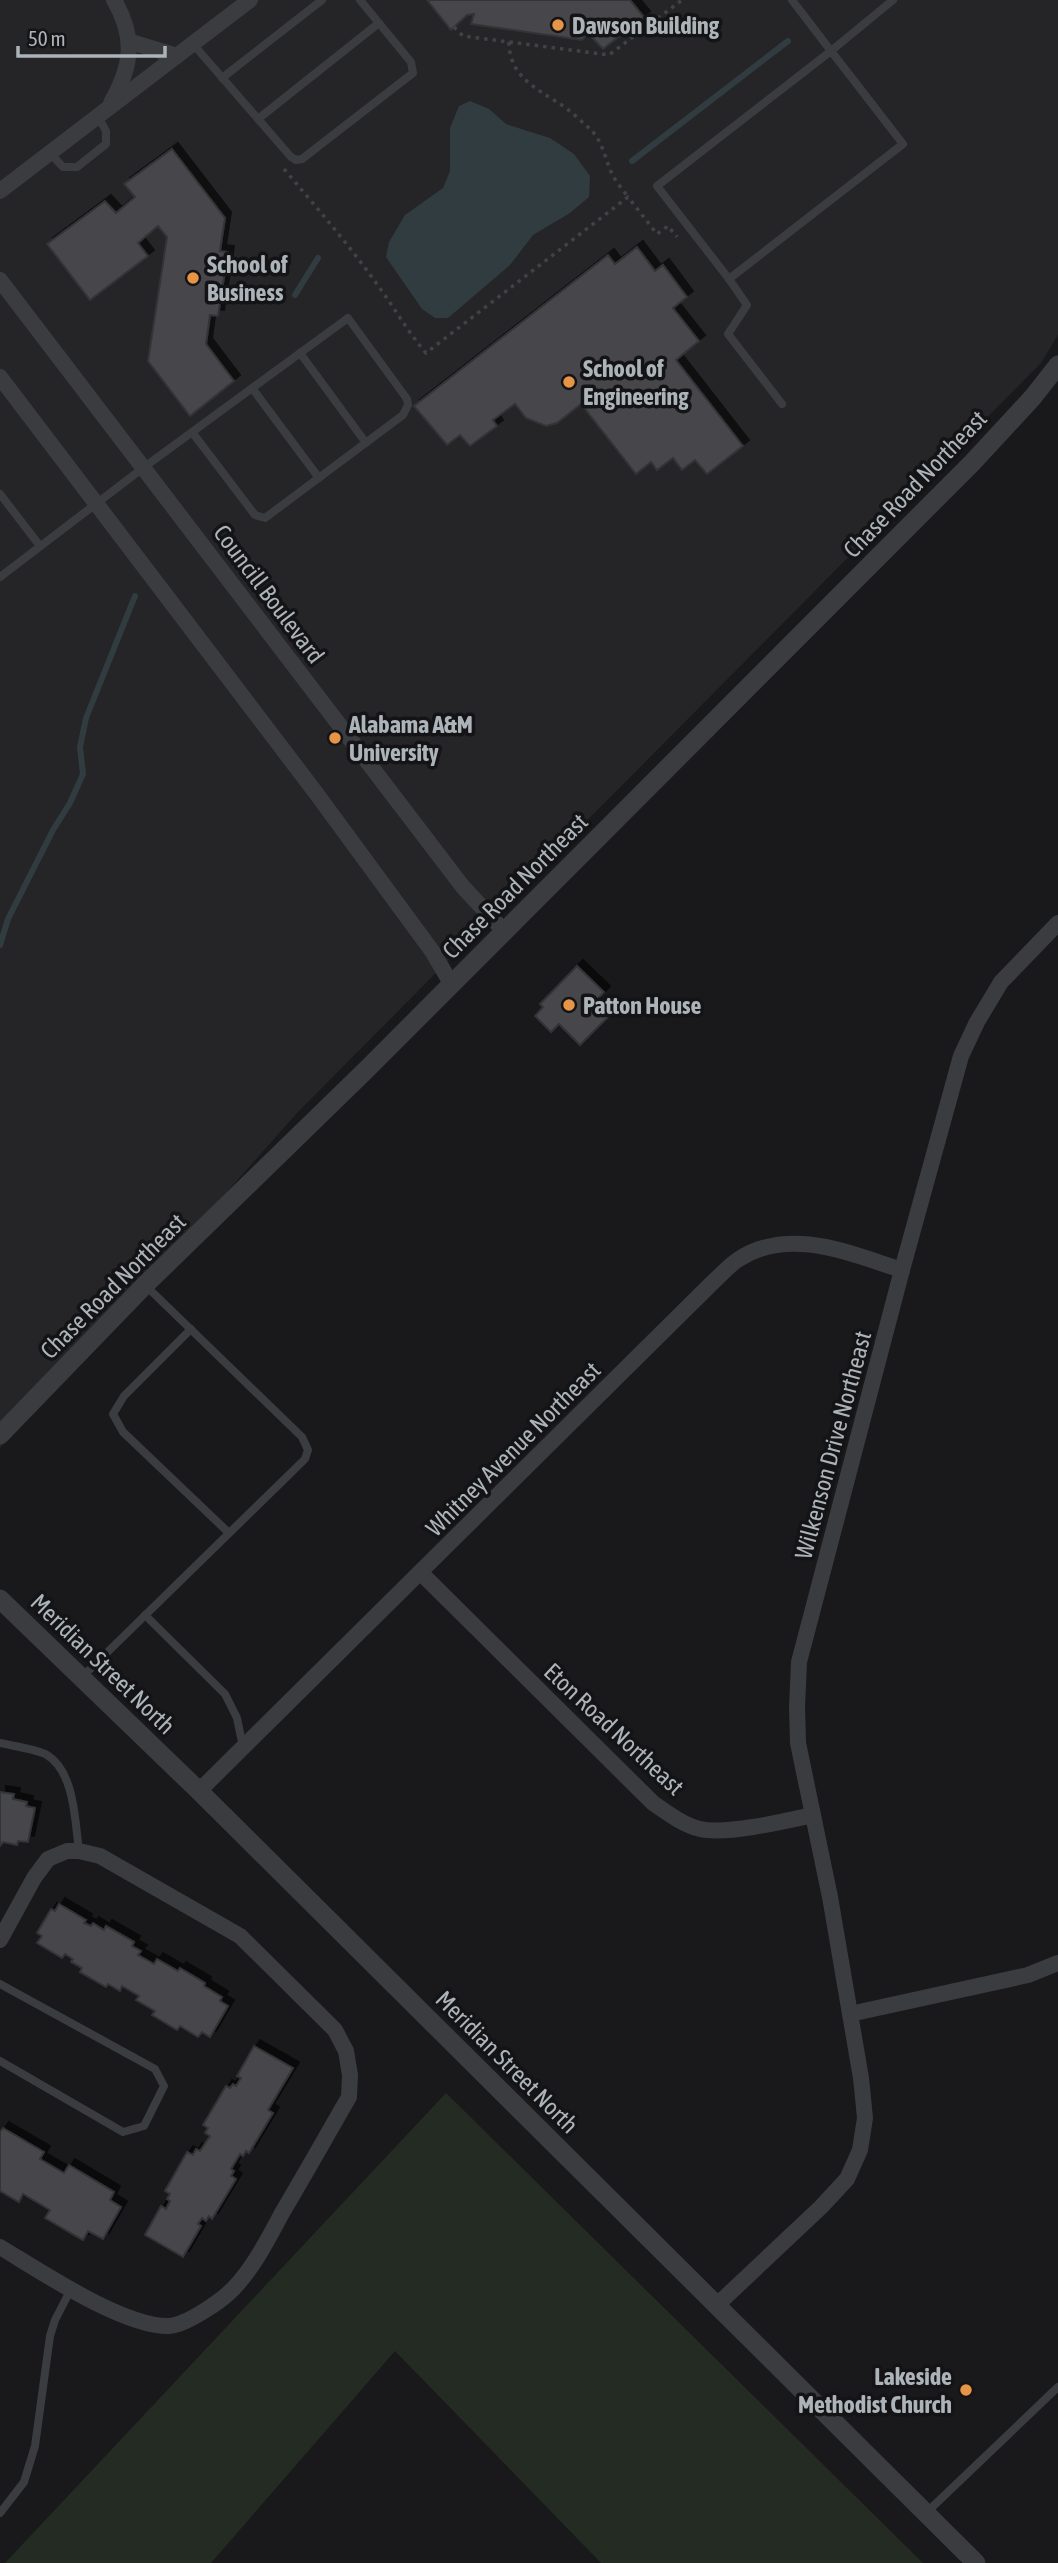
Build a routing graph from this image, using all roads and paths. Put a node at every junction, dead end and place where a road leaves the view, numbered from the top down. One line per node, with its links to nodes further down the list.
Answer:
1 (250, 0): 12 (street)
2 (322, 0): 15 (lane)
3 (360, 0): 8 (lane)
4 (682, 0): 11 (path)
5 (792, 0): 13 (lane)
6 (892, 0): 13 (lane)
7 (116, 1): 10 (street)
8 (379, 23): 17 (lane); 17 (lane)
9 (454, 27): 11 (path)
10 (131, 42): 14 (street); 16 (street)
11 (509, 42): 21 (path)
12 (193, 44): 14 (street); 15 (lane)
13 (831, 51): 23 (lane); 23 (lane)
14 (177, 56): 16 (street)
15 (222, 78): 17 (lane)
16 (103, 113): 18 (street); 18 (lane)
17 (258, 119)
18 (50, 153): 20 (street)
19 (279, 164): 21 (path)
20 (0, 191)
21 (628, 197): 22 (path)
22 (684, 246)
23 (729, 278): 29 (lane)
24 (0, 280): 32 (street, Councill Boulevard)
25 (300, 353): 28 (lane); 31 (lane); 31 (lane)
26 (1058, 365): 39 (street, Chase Road Northeast)
27 (0, 377): 35 (street)
28 (252, 388): 30 (lane); 33 (lane)
29 (782, 404)
30 (192, 432): 32 (lane); 33 (lane)
31 (366, 443): 33 (lane)
32 (143, 468): 35 (lane); 39 (street, Councill Boulevard)
33 (319, 478)
34 (0, 494): 36 (lane)
35 (96, 503): 36 (lane); 40 (street)
36 (40, 546): 37 (lane)
37 (0, 577)
38 (1058, 923): 41 (street, Wilkenson Drive Northeast)
39 (505, 932): 40 (street, Chase Road Northeast)
40 (452, 985): 42 (street, Chase Road Northeast)
41 (902, 1270): 46 (street, Whitney Avenue Northeast); 56 (street, Wilkenson Drive Northeast)
42 (145, 1285): 43 (lane); 44 (street, Chase Road Northeast)
43 (191, 1329): 45 (lane); 45 (lane)
44 (0, 1436)
45 (229, 1533): 50 (lane)
46 (421, 1573): 54 (street, Whitney Avenue Northeast); 56 (street, Eton Road Northeast)
47 (0, 1583): 51 (street)
48 (0, 1599): 51 (street, Meridian Street North)
49 (0, 1608): 51 (street)
50 (145, 1615): 52 (lane); 54 (lane)
51 (20, 1618): 52 (street, Meridian Street North)
52 (80, 1678): 55 (street, Meridian Street North)
53 (0, 1743): 57 (lane)
54 (243, 1748): 55 (street, Whitney Avenue Northeast)
55 (199, 1791): 65 (street, Meridian Street North)
56 (813, 1815): 61 (street, Wilkenson Drive Northeast)
57 (79, 1851): 58 (street); 64 (street)
58 (2, 1930)
59 (1058, 1963): 61 (street)
60 (0, 1984): 62 (lane)
61 (850, 2014): 65 (street, Wilkenson Drive Northeast)
62 (0, 2061)
63 (0, 2247): 64 (street)
64 (71, 2289): 68 (lane)
65 (717, 2305): 67 (street, Meridian Street North)
66 (1058, 2387): 67 (lane)
67 (926, 2513): 69 (street, Meridian Street North)
68 (0, 2514)
69 (968, 2558)

